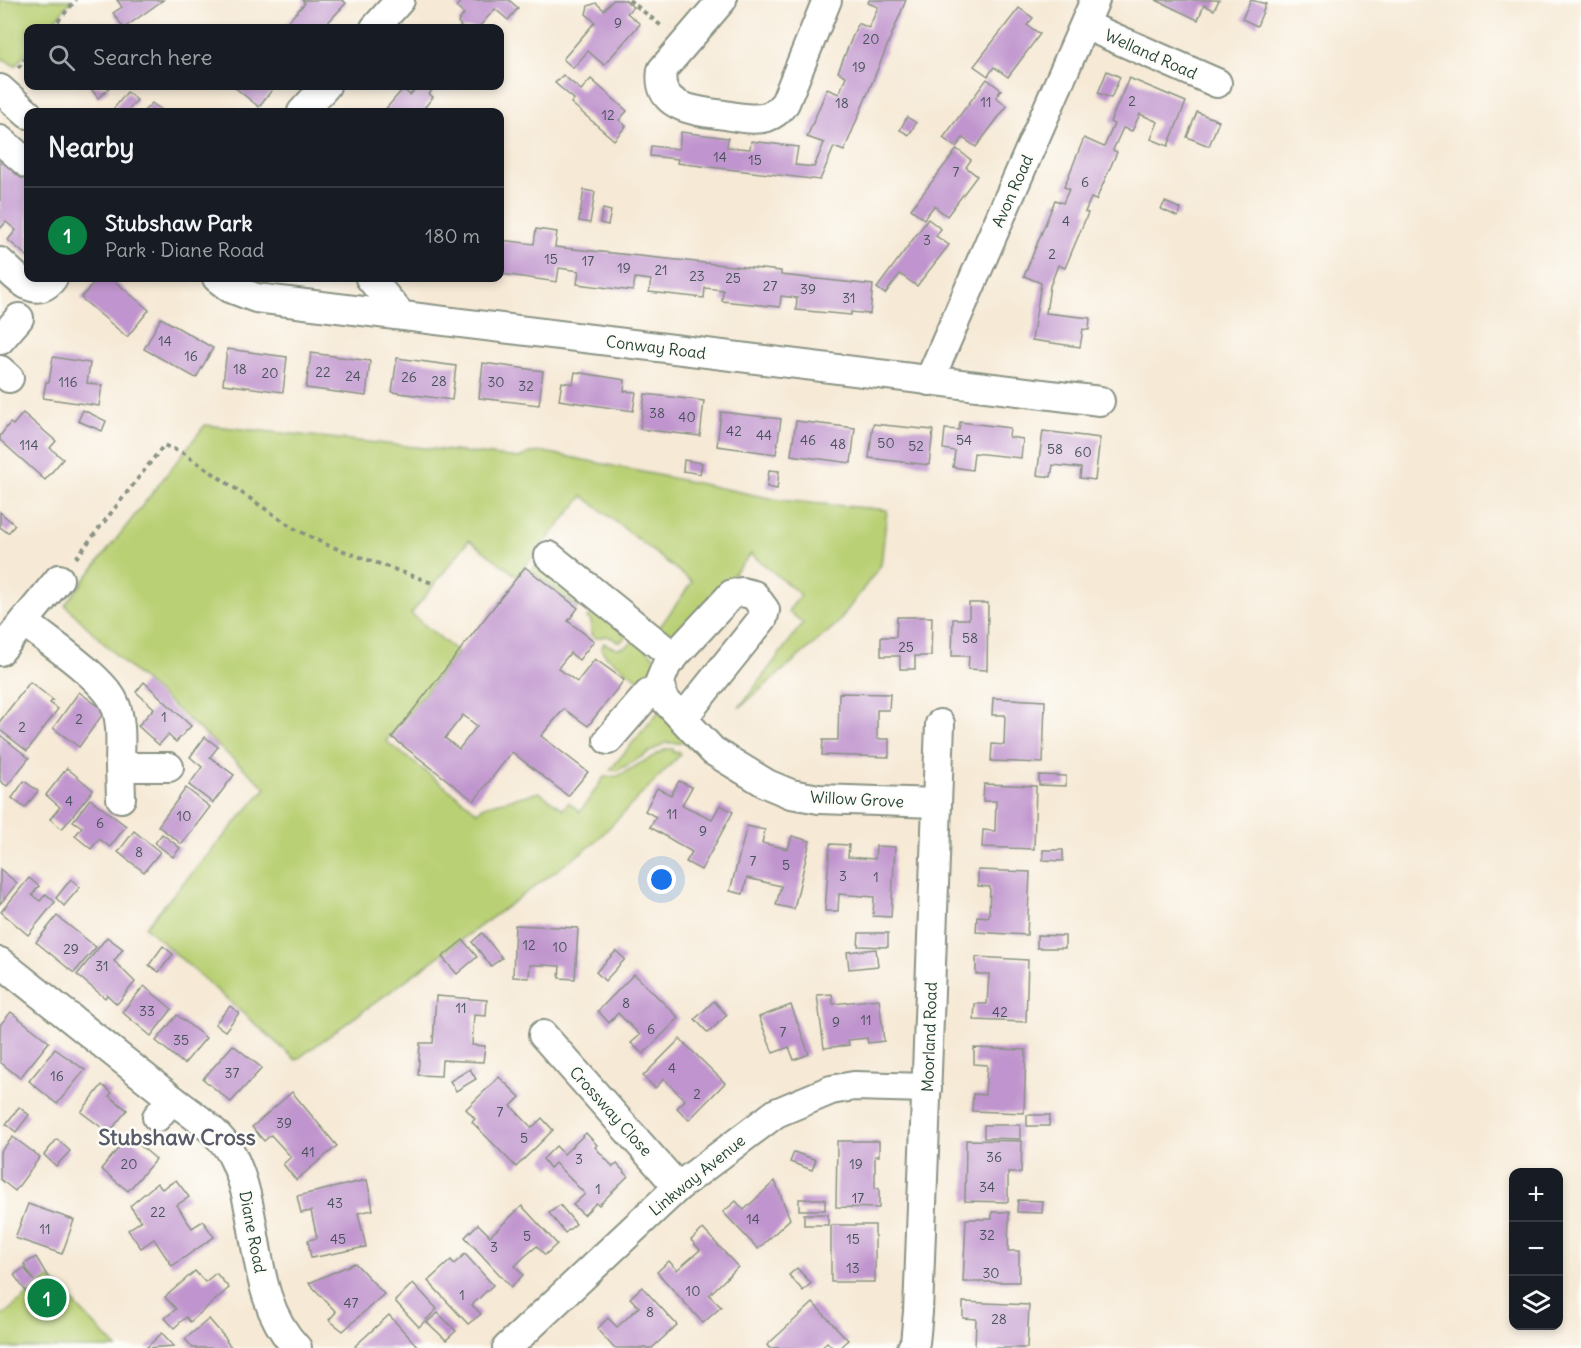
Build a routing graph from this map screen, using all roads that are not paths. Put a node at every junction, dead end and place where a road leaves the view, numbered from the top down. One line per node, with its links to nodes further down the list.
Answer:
1 (400, 0): 5 (street)
2 (722, 0): 3 (street)
3 (827, 0)
4 (1090, 12): 6 (street, Welland Road); 20 (street, Avon Road)
5 (379, 24)
6 (1217, 83)
7 (322, 90): 9 (street)
8 (1, 93): 10 (street)
9 (306, 108)
10 (24, 111)
11 (0, 140): 12 (street)
12 (24, 161)
13 (0, 262): 14 (street)
14 (50, 282)
15 (222, 282): 17 (street, Conway Road)
16 (373, 282): 17 (street)
17 (401, 315): 20 (street, Conway Road)
18 (19, 318): 19 (street)
19 (0, 340)
20 (929, 381): 21 (street, Conway Road)
21 (1100, 401)
22 (549, 556): 26 (street)
23 (59, 579): 24 (street)
24 (24, 622): 25 (street); 31 (street)
25 (0, 651)
26 (674, 657): 27 (street); 28 (street)
27 (661, 690): 28 (street, Willow Grove); 30 (street)
28 (688, 723): 34 (street, Willow Grove)
29 (940, 724): 34 (street, Moorland Road)
30 (608, 740)
31 (120, 767): 32 (street); 33 (street)
32 (169, 767)
33 (121, 798)
34 (936, 803): 37 (street, Moorland Road)
35 (0, 962): 39 (street, Diane Road)
36 (543, 1035): 38 (street, Crossway Close)
37 (927, 1088): 38 (street, Linkway Avenue); 41 (street, Moorland Road)
38 (678, 1187): 40 (street, Linkway Avenue)
39 (297, 1348)
40 (507, 1348)
41 (912, 1348)

